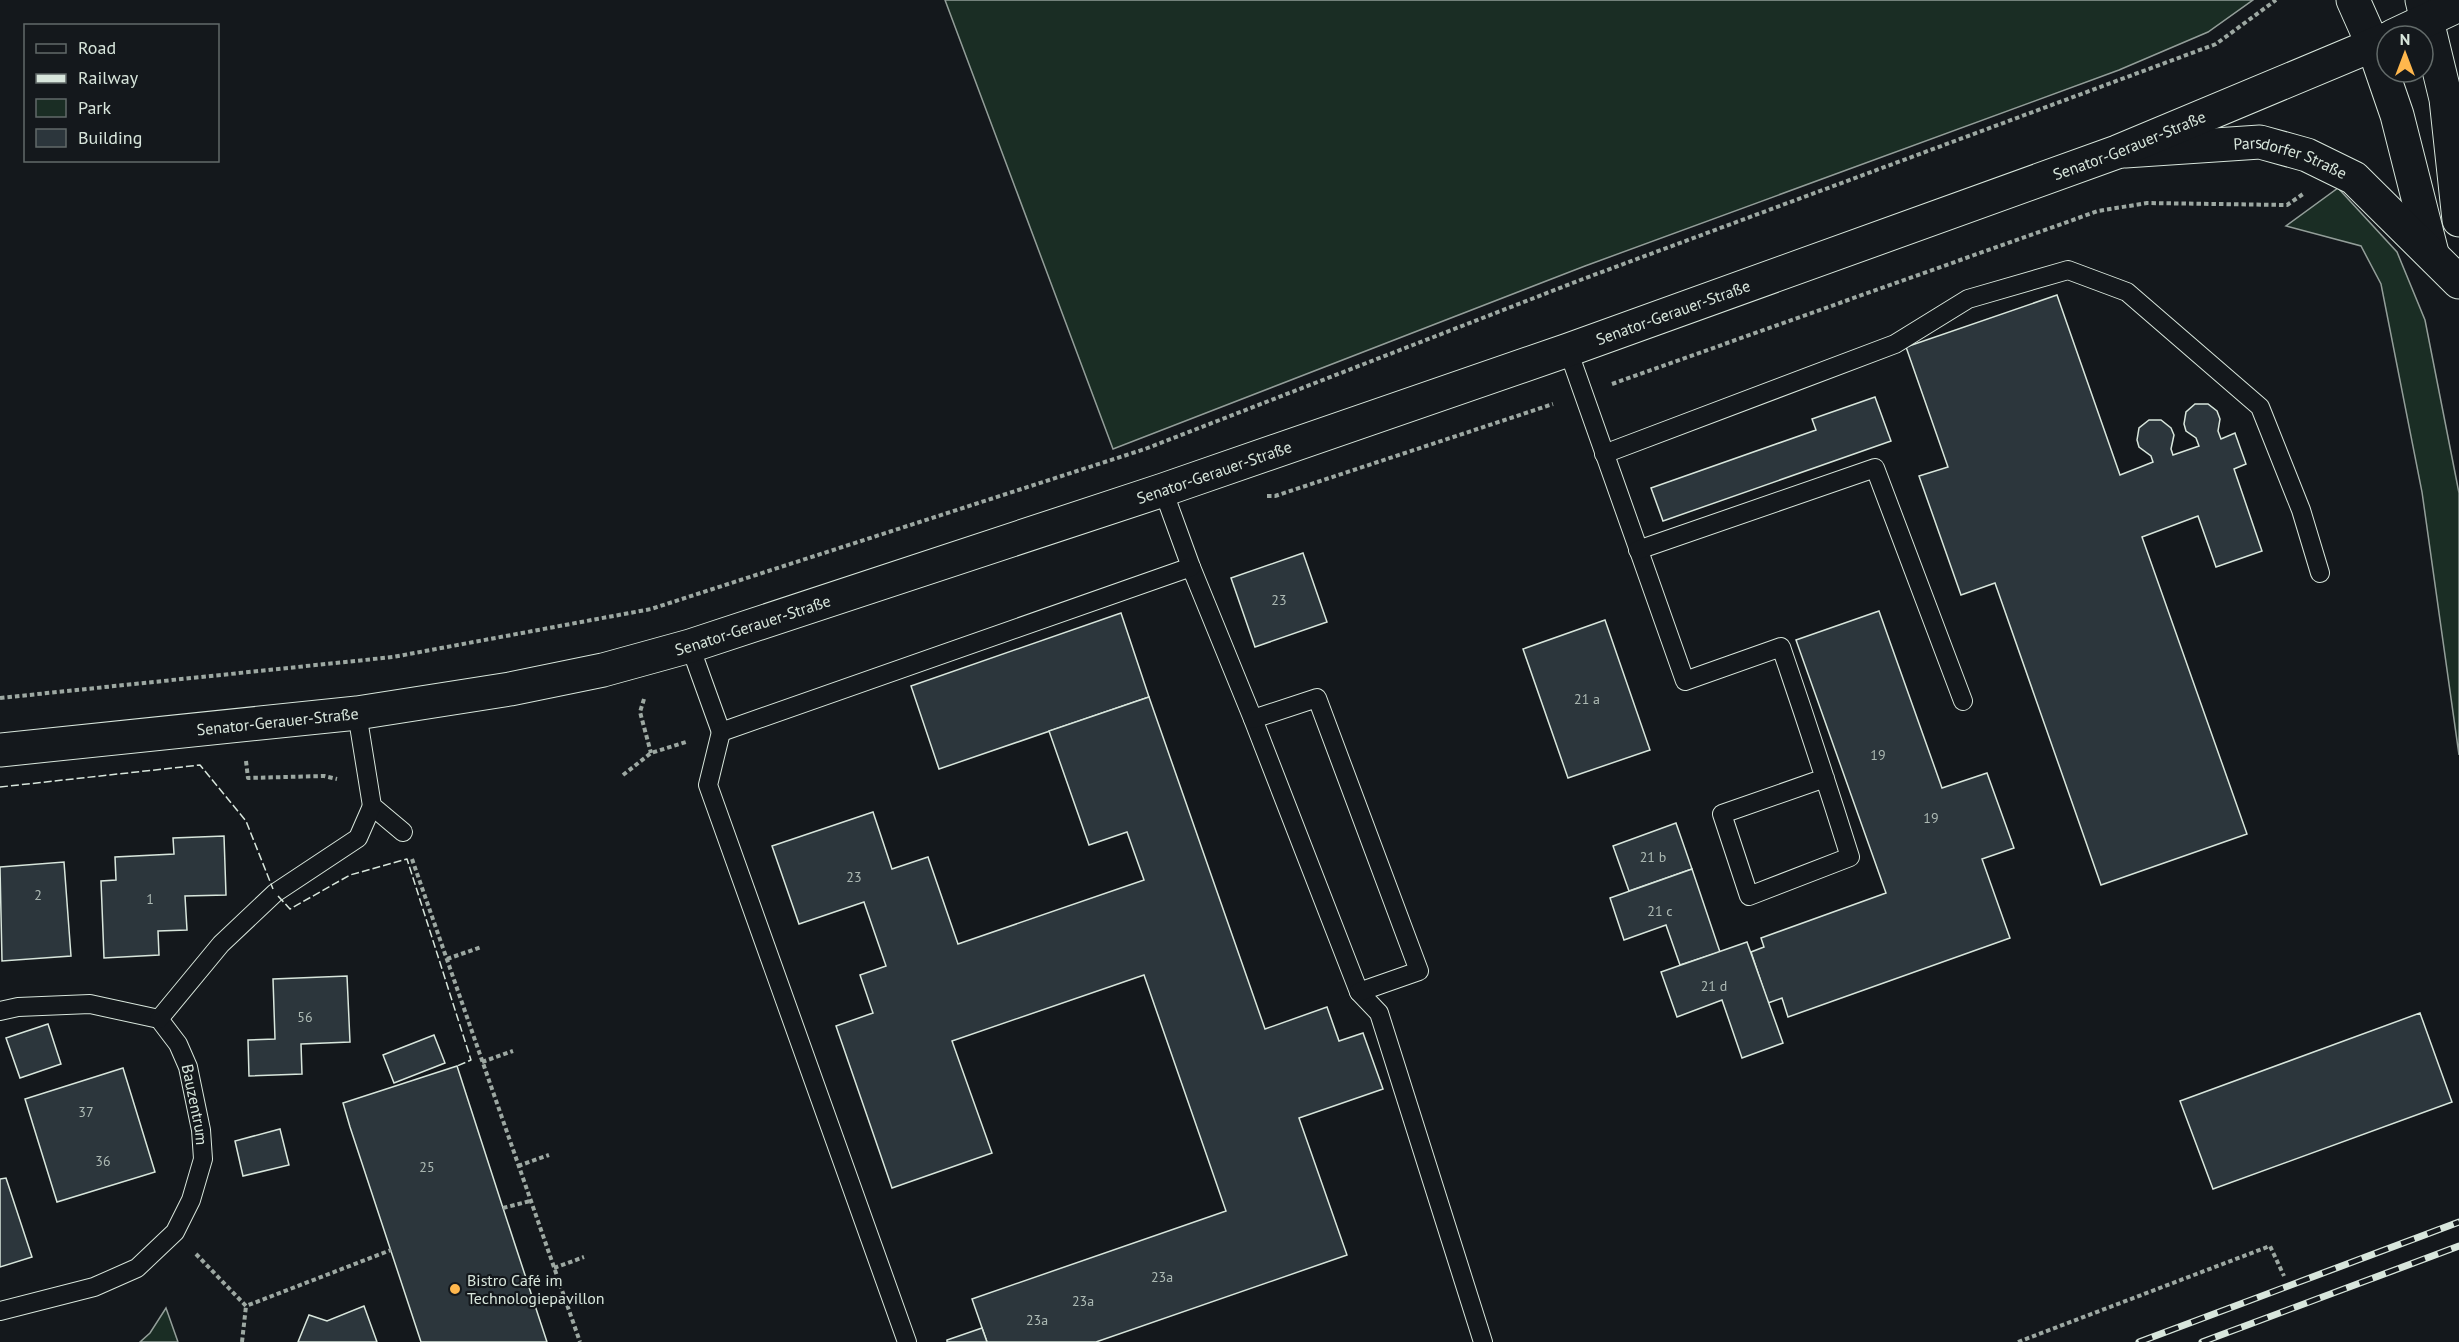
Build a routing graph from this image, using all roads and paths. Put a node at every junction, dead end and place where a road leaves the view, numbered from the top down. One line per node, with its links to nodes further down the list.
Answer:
1 (2276, 0): 22 (path)
2 (2354, 0): 6 (street, Parsdorfer Straße)
3 (2459, 5): 4 (street, Senator-Gerauer-Straße)
4 (2425, 10): 5 (street, Senator-Gerauer-Straße); 10 (street)
5 (2406, 24)
6 (2375, 28)
7 (2375, 44): 9 (street, Senator-Gerauer-Straße)
8 (2392, 84): 12 (street, Parsdorfer Straße)
9 (2117, 152): 12 (street, Parsdorfer Straße); 14 (street, Senator-Gerauer-Straße)
10 (2459, 220)
11 (2018, 239): 15 (path)
12 (2432, 253): 13 (street, Parsdorfer Straße)
13 (2459, 282)
14 (1568, 350): 15 (lane); 17 (street, Senator-Gerauer-Straße)
15 (1584, 394): 16 (lane)
16 (1604, 454): 18 (lane); 20 (lane)
17 (1163, 490): 19 (lane); 21 (street, Senator-Gerauer-Straße)
18 (1638, 550): 23 (lane); 29 (lane)
19 (1191, 567): 25 (lane); 26 (lane)
20 (2320, 573)
21 (690, 646): 24 (street, Senator-Gerauer-Straße); 26 (lane)
22 (0, 698)
23 (1963, 702)
24 (357, 712): 27 (street, Senator-Gerauer-Straße); 30 (lane)
25 (1253, 719): 34 (lane); 34 (lane)
26 (721, 732): 28 (path); 52 (lane)
27 (0, 750)
28 (623, 775)
29 (1825, 778): 29 (lane)
30 (372, 806): 31 (lane); 36 (lane)
31 (403, 832): 33 (path)
32 (481, 947): 33 (path)
33 (447, 959): 38 (path)
34 (1359, 992): 53 (lane)
35 (0, 1011): 36 (lane)
36 (159, 1019): 43 (lane, Bauzentrum)
37 (513, 1051): 38 (path)
38 (482, 1062): 40 (path)
39 (549, 1155): 40 (path)
40 (518, 1166): 41 (path)
41 (530, 1201): 42 (path); 46 (path)
42 (503, 1208)
43 (175, 1232): 48 (path); 49 (lane, Bauzentrum)
44 (391, 1250): 48 (path)
45 (584, 1257): 46 (path)
46 (554, 1268): 51 (path)
47 (2284, 1276): 54 (path)
48 (246, 1306): 50 (path)
49 (0, 1311)
50 (242, 1342)
51 (580, 1342)
52 (908, 1342)
53 (1483, 1342)
54 (2018, 1342)

